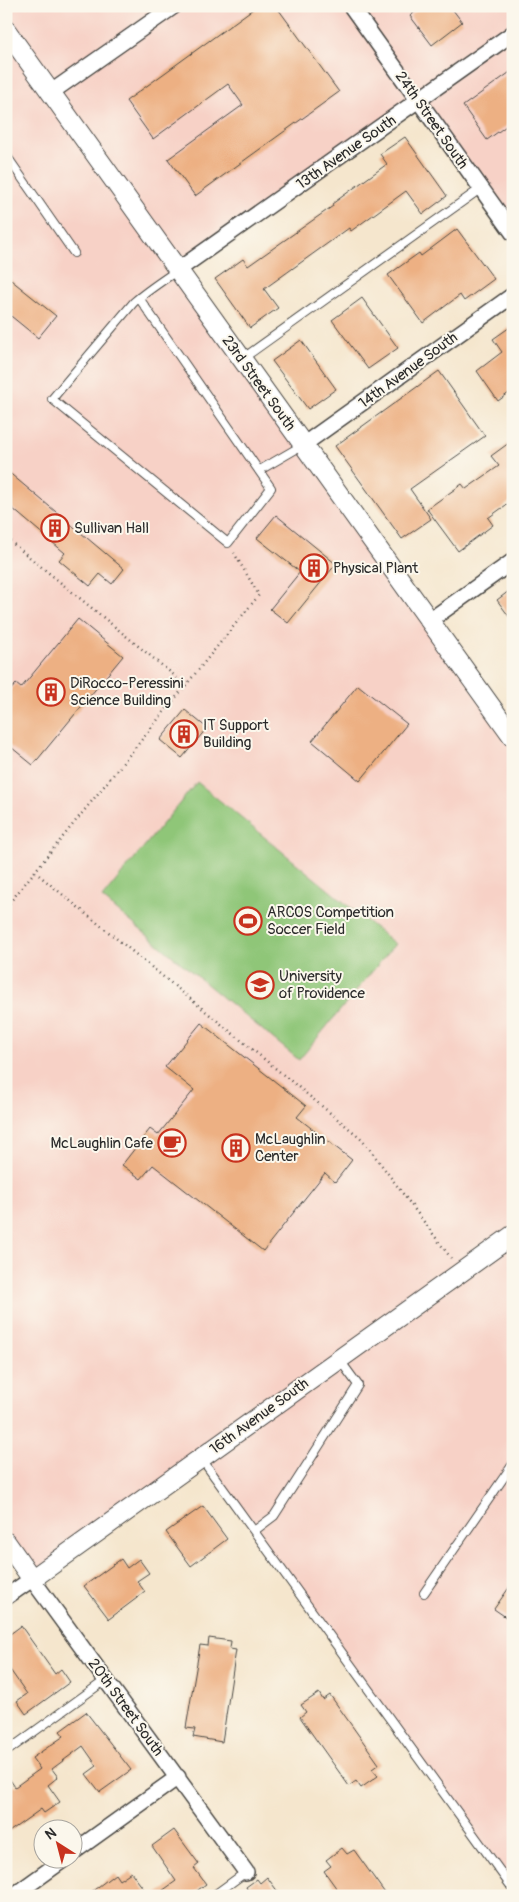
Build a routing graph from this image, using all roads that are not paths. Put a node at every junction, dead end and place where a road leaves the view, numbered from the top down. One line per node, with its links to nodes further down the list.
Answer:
1 (174, 6): 6 (street)
2 (356, 8): 7 (street, 24th Street South)
3 (6, 30): 5 (street, 23rd Street South)
4 (513, 34): 7 (street, 13th Avenue South)
5 (12, 50): 6 (street, 23rd Street South)
6 (50, 93): 12 (street, 23rd Street South)
7 (418, 101): 9 (street, 24th Street South); 12 (street, 13th Avenue South)
8 (6, 155): 11 (lane)
9 (480, 188): 10 (street, 24th Street South); 15 (lane)
10 (513, 233)
11 (74, 253)
12 (178, 270): 14 (lane); 15 (street, 23rd Street South)
13 (513, 295): 16 (street, 14th Avenue South)
14 (139, 298): 17 (lane); 17 (lane)
15 (242, 359): 16 (street, 23rd Street South)
16 (303, 445): 17 (lane); 19 (street, 23rd Street South)
17 (260, 470)
18 (513, 561): 19 (street)
19 (429, 621): 20 (street, 23rd Street South)
20 (513, 736)
21 (513, 1235): 22 (street, 16th Avenue South)
22 (339, 1359): 23 (street, 16th Avenue South); 25 (lane)
23 (201, 1458): 25 (lane); 27 (street, 16th Avenue South)
24 (513, 1464): 28 (lane)
25 (254, 1531): 36 (lane)
26 (6, 1542): 27 (street, 20th Street South)
27 (32, 1579): 29 (street, 16th Avenue South); 30 (street, 20th Street South)
28 (424, 1593)
29 (6, 1597)
30 (107, 1679): 31 (lane); 32 (street, 20th Street South)
31 (6, 1752)
32 (178, 1777): 33 (street); 35 (street, 20th Street South)
33 (82, 1846)
34 (49, 1870): 37 (street)
35 (246, 1872): 38 (lane)
36 (513, 1889)
37 (13, 1896)
38 (213, 1896)

